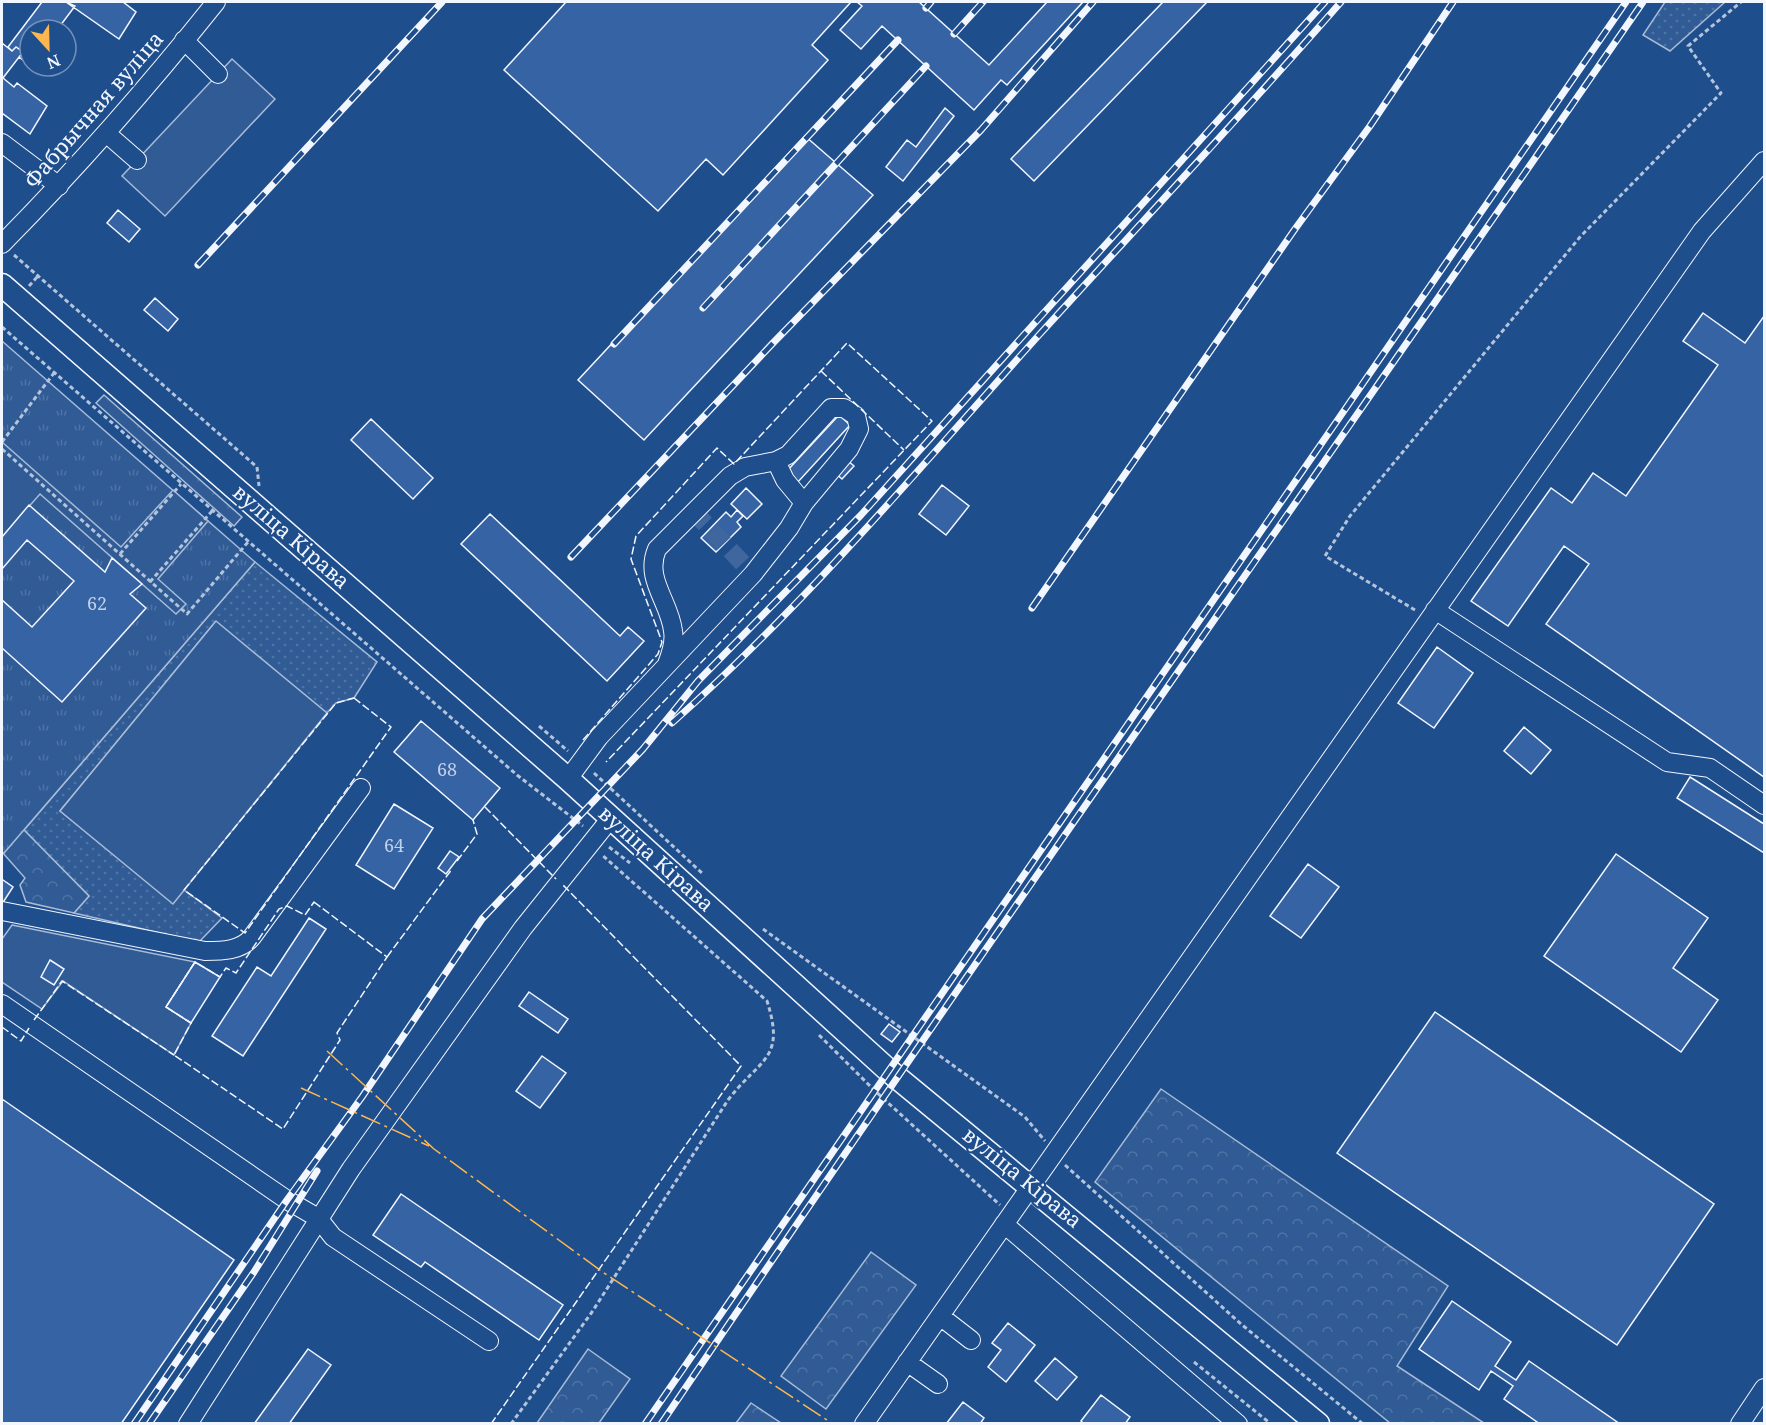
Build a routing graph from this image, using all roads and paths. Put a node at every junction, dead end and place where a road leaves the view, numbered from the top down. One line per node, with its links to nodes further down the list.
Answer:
1 (1740, 2): 24 (path)
2 (207, 4): 3 (street, Фабрычная вуліца)
3 (184, 40): 4 (street); 5 (street, Фабрычная вуліца)
4 (218, 74)
5 (106, 133): 7 (street); 9 (street, Фабрычная вуліца)
6 (2, 142): 9 (street)
7 (137, 160)
8 (1764, 161): 24 (street)
9 (59, 186): 10 (street, Фабрычная вуліца)
10 (2, 244): 18 (path)
11 (2, 285): 27 (main road, вуліца Кірава)
12 (2, 327): 13 (path)
13 (54, 373): 14 (path); 17 (path)
14 (2, 442)
15 (2, 449): 22 (path)
16 (776, 461): 19 (street); 19 (street); 25 (street)
17 (181, 484): 20 (path); 22 (path)
18 (259, 487)
19 (804, 502): 25 (street)
20 (212, 511): 21 (path); 23 (path)
21 (248, 542): 23 (path); 31 (path)
22 (120, 554): 23 (path)
23 (150, 582)
24 (1432, 614): 29 (street); 38 (street)
25 (667, 664): 27 (street)
26 (537, 724): 27 (path)
27 (575, 771): 30 (main road, вуліца Кірава); 33 (path)
28 (361, 788): 34 (street)
29 (1764, 804)
30 (611, 818): 31 (street); 39 (main road, вуліца Кірава)
31 (593, 840): 32 (path); 40 (street); 51 (path)
32 (637, 868)
33 (703, 874)
34 (2, 911)
35 (755, 923): 38 (path)
36 (2, 1004): 40 (street)
37 (815, 1031): 41 (path)
38 (1053, 1152): 39 (street); 55 (path)
39 (1029, 1184): 41 (street); 54 (main road, вуліца Кірава)
40 (318, 1218): 44 (street); 50 (street)
41 (1007, 1219): 42 (street); 52 (street)
42 (940, 1316): 43 (street); 46 (street)
43 (971, 1340)
44 (489, 1341)
45 (1192, 1361): 53 (path)
46 (907, 1362): 47 (street); 49 (street)
47 (938, 1384)
48 (1764, 1388): 56 (street)
49 (873, 1420)
50 (188, 1424)
51 (511, 1424)
52 (1238, 1424)
53 (1272, 1424)
54 (1318, 1424)
55 (1363, 1424)
56 (1740, 1424)

